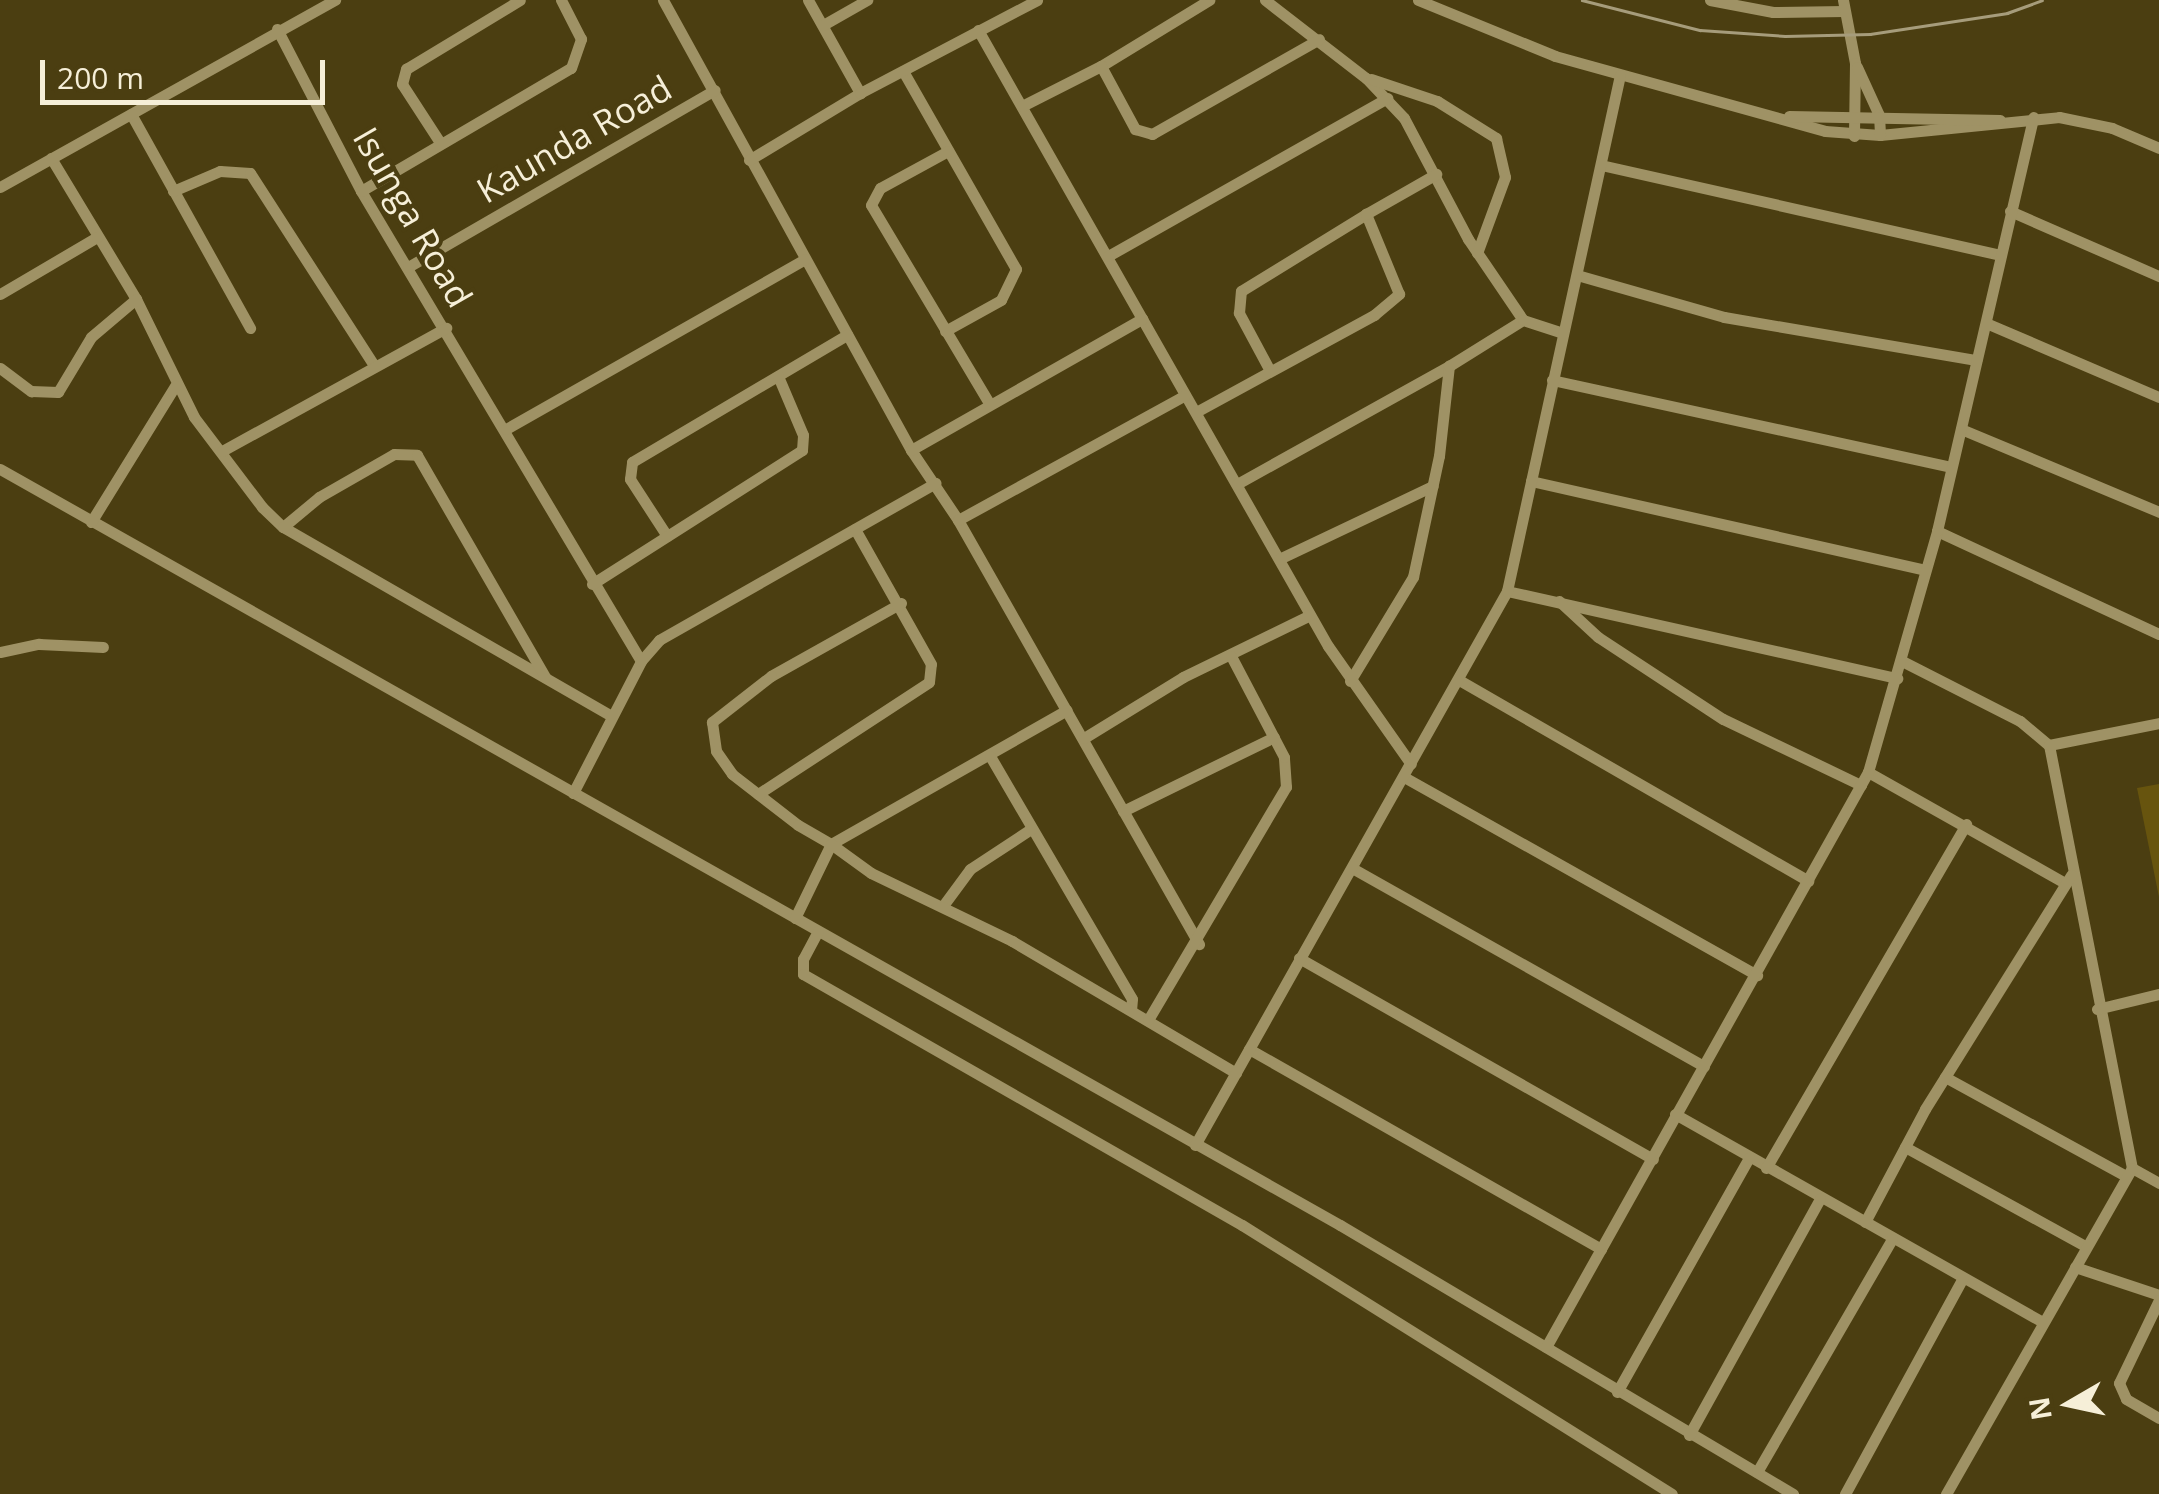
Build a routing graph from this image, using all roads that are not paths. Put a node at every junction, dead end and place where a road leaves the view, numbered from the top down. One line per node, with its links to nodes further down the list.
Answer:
1 (335, 0): 14 (street)
2 (520, 0): 34 (street)
3 (561, 0): 34 (street)
4 (663, 0): 22 (street)
5 (808, 0): 13 (street)
6 (868, 0): 13 (street)
7 (1036, 0): 15 (street)
8 (1208, 0): 18 (street)
9 (1265, 0): 16 (street)
10 (1418, 0): 20 (street)
11 (1710, 0): 12 (street)
12 (1844, 6): 17 (street)
13 (823, 25): 23 (street)
14 (277, 30): 26 (street); 42 (street, Isunga Road)
15 (978, 30): 19 (street); 25 (street)
16 (1319, 39): 18 (street); 21 (street)
17 (1855, 63): 27 (street); 28 (street)
18 (1101, 66): 25 (street)
19 (903, 70): 23 (street); 36 (street)
20 (1620, 75): 29 (street); 39 (street)
21 (1366, 78): 24 (street); 47 (street)
22 (714, 90): 38 (street); 51 (street, Kaunda Road)
23 (860, 92): 38 (street)
24 (1388, 98): 40 (street); 49 (street)
25 (1022, 106): 49 (street)
26 (131, 114): 37 (street); 43 (street)
27 (1852, 115): 28 (street); 29 (street); 33 (street)
28 (1879, 115): 31 (street); 32 (street)
29 (1780, 117): 33 (street)
30 (2032, 117): 31 (street); 35 (street); 44 (street)
31 (2002, 120): 32 (street)
32 (1880, 135): 33 (street)
33 (1854, 136)
34 (438, 141): 42 (street)
35 (2159, 148)
36 (948, 151): 61 (street); 61 (street)
37 (51, 158): 41 (street); 46 (street)
38 (749, 160): 50 (street)
39 (1601, 166): 48 (street); 52 (street)
40 (1436, 174): 45 (street); 47 (street)
41 (0, 187)
42 (361, 190): 51 (street, Isunga Road)
43 (173, 191): 59 (street); 65 (street)
44 (2010, 211): 48 (street); 53 (street)
45 (1366, 214): 68 (street); 68 (street)
46 (97, 237): 54 (street); 55 (street)
47 (1477, 253): 57 (street)
48 (2000, 255): 58 (street)
49 (1108, 256): 56 (street)
50 (805, 260): 63 (street); 76 (street)
51 (408, 266): 60 (street, Isunga Road)
52 (1576, 276): 62 (street); 64 (street)
53 (2159, 276)
54 (0, 294)
55 (136, 299): 67 (street); 71 (street)
56 (1142, 319): 72 (street); 74 (street)
57 (1523, 320): 62 (street); 66 (street)
58 (1986, 324): 64 (street); 73 (street)
59 (250, 328)
60 (446, 328): 65 (street); 76 (street, Isunga Road)
61 (946, 331): 74 (street)
62 (1563, 333): 70 (street)
63 (846, 335): 69 (street); 79 (street)
64 (1976, 360): 77 (street)
65 (373, 364): 78 (street)
66 (1448, 366): 84 (street); 85 (street)
67 (0, 368)
68 (1269, 369): 75 (street)
69 (778, 376): 92 (street); 92 (street)
70 (1552, 380): 80 (street); 82 (street)
71 (175, 386): 78 (street); 88 (street)
72 (1185, 395): 75 (street); 87 (street)
73 (2159, 397)
74 (989, 403): 79 (street)
75 (1196, 412): 84 (street)
76 (506, 429): 95 (street, Isunga Road)
77 (1961, 429): 80 (street); 86 (street)
78 (222, 450): 89 (street)
79 (911, 450): 83 (street)
80 (1951, 467): 91 (street)
81 (0, 469): 88 (street)
82 (1531, 481): 94 (street); 96 (street)
83 (935, 483): 87 (street); 90 (street)
84 (1236, 484): 93 (street)
85 (1433, 486): 93 (street); 109 (street)
86 (2159, 512)
87 (958, 520): 110 (street)
88 (92, 522): 121 (street)
89 (283, 527): 106 (street); 106 (street)
90 (855, 529): 98 (street); 104 (street)
91 (1937, 532): 94 (street); 100 (street)
92 (666, 536): 95 (street)
93 (1279, 558): 99 (street)
94 (1926, 570): 105 (street)
95 (592, 584): 104 (street, Isunga Road)
96 (1507, 591): 97 (street); 108 (street)
97 (1559, 600): 107 (street); 120 (street)
98 (900, 603): 122 (street); 122 (street)
99 (1310, 615): 103 (street); 109 (street)
100 (2159, 634)
101 (102, 648): 102 (street)
102 (0, 652)
103 (1231, 656): 113 (street); 114 (street)
104 (640, 661): 111 (street)
105 (1902, 661): 107 (street); 115 (street)
106 (545, 677): 111 (street)
107 (1898, 678): 118 (street)
108 (1459, 680): 117 (street); 129 (street)
109 (1350, 681): 117 (street)
110 (1067, 710): 113 (street); 116 (street)
111 (612, 716): 121 (street)
112 (2159, 723): 115 (street)
113 (1084, 738): 123 (street)
114 (1274, 738): 123 (street); 133 (street)
115 (2049, 745): 128 (street)
116 (990, 756): 125 (street); 126 (street)
117 (1411, 764): 119 (street)
118 (1868, 772): 120 (street); 124 (street)
119 (1404, 778): 127 (street); 135 (street)
120 (1861, 785): 129 (street)
121 (573, 793): 131 (street)
122 (758, 794): 126 (street)
123 (1123, 811): 133 (street)
124 (1966, 824): 128 (street); 149 (street)
125 (1031, 830): 130 (street); 137 (street)
126 (831, 844): 130 (street); 131 (street)
127 (1352, 868): 134 (street); 141 (street)
128 (2068, 879): 138 (street); 143 (street)
129 (1808, 881): 135 (street)
130 (945, 903): 137 (street)
131 (795, 918): 132 (street)
132 (818, 931): 145 (street); 166 (street)
133 (1199, 944): 139 (street)
134 (1299, 958): 140 (street); 148 (street)
135 (1757, 975): 141 (street)
136 (2159, 994): 138 (street)
137 (1131, 1010): 139 (street)
138 (2097, 1010): 150 (street)
139 (1148, 1020): 142 (street)
140 (1249, 1049): 142 (street); 156 (street)
141 (1704, 1066): 144 (street)
142 (1236, 1074): 145 (street)
143 (1944, 1077): 146 (street); 150 (street)
144 (1675, 1114): 147 (street); 148 (street)
145 (1195, 1145): 161 (street)
146 (1905, 1147): 153 (street); 155 (street)
147 (1749, 1158): 149 (street); 162 (street)
148 (1653, 1159): 156 (street)
149 (1766, 1168): 152 (street)
150 (2129, 1172): 151 (street); 155 (street)
151 (2159, 1184)
152 (1820, 1199): 153 (street); 164 (street)
153 (1865, 1222): 154 (street)
154 (1892, 1239): 158 (street); 165 (street)
155 (2086, 1246): 157 (street)
156 (1602, 1249): 161 (street)
157 (2075, 1268): 159 (street); 160 (street)
158 (1964, 1278): 160 (street); 168 (street)
159 (2159, 1297): 163 (street)
160 (2042, 1322): 169 (street)
161 (1546, 1347): 162 (street)
162 (1617, 1392): 164 (street)
163 (2159, 1418)
164 (1688, 1435): 165 (street)
165 (1757, 1472): 167 (street)
166 (1672, 1494)
167 (1793, 1494)
168 (1844, 1494)
169 (1946, 1494)

